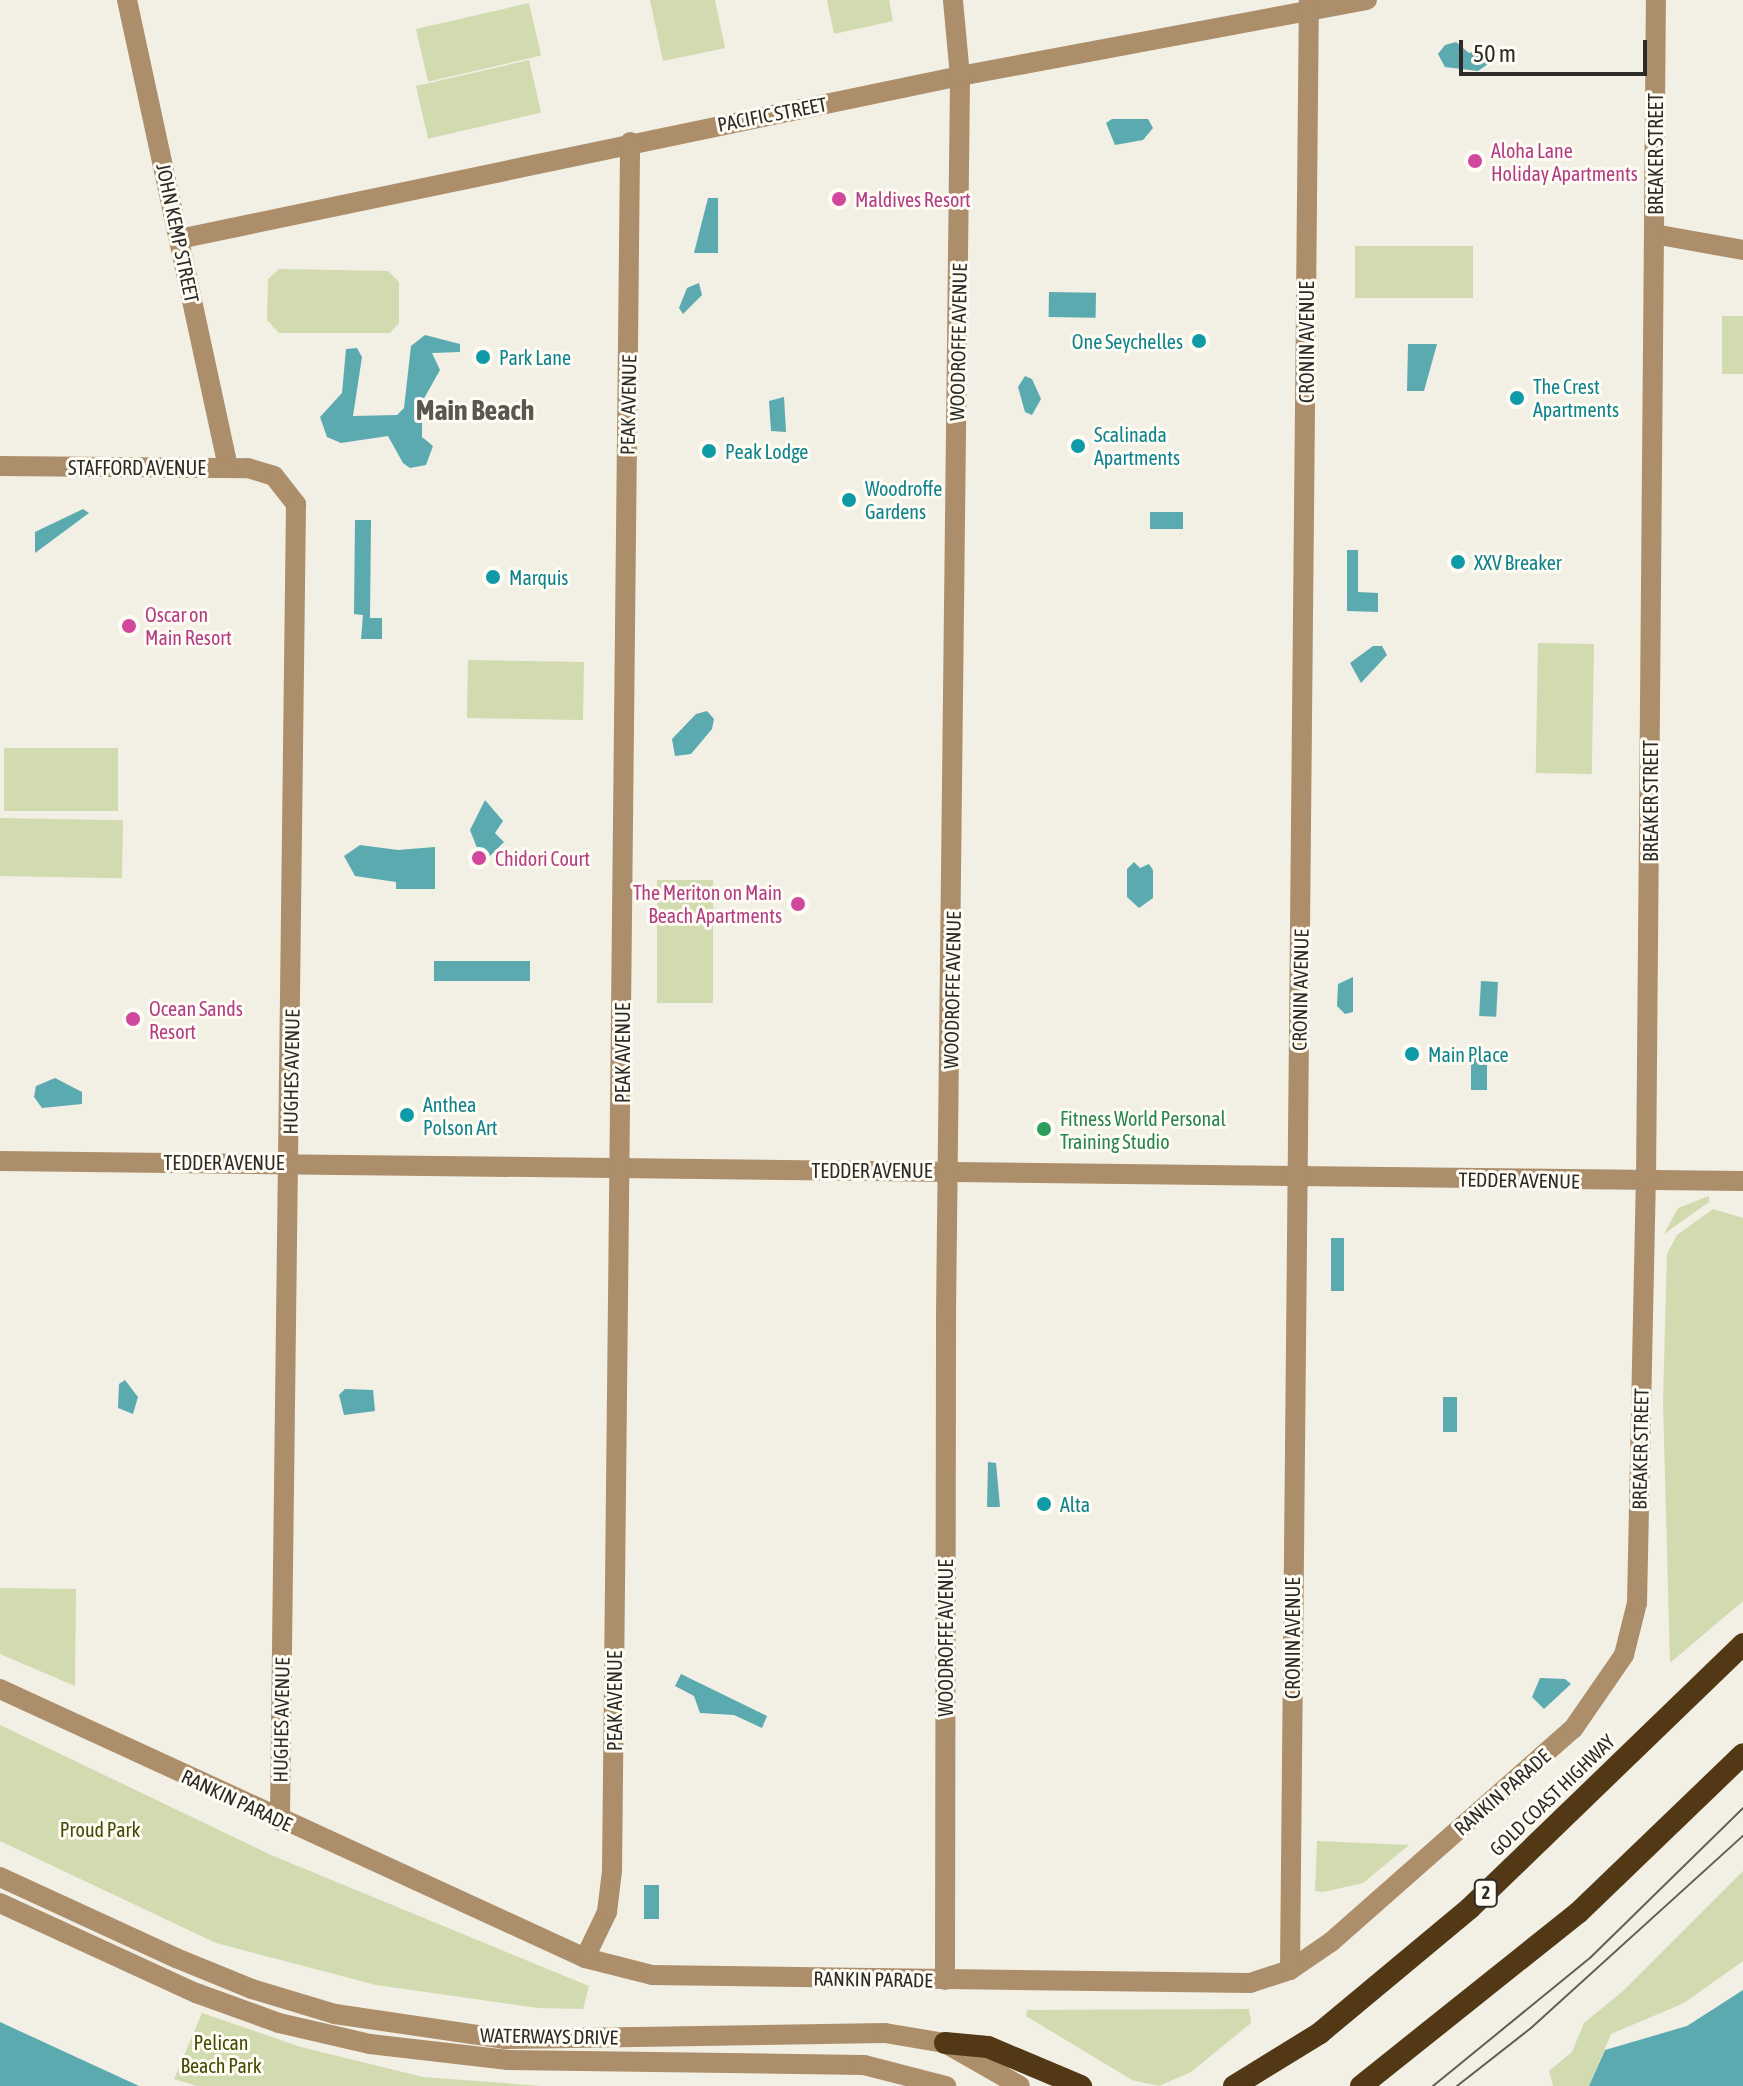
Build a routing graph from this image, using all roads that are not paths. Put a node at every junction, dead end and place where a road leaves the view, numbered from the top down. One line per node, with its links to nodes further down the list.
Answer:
1 (127, 0): 9 (street, JOHN KEMP STREET)
2 (953, 0): 6 (street, WOODROFFE AVENUE)
3 (1367, 0): 5 (street, PACIFIC STREET)
4 (1656, 0): 8 (street, BREAKER STREET)
5 (1309, 5): 6 (street, PACIFIC STREET); 18 (street, CRONIN AVENUE)
6 (960, 76): 7 (street, PACIFIC STREET); 17 (street, WOODROFFE AVENUE)
7 (630, 142): 9 (street, PACIFIC STREET); 16 (street, PEAK AVENUE)
8 (1654, 234): 10 (street); 20 (street, BREAKER STREET)
9 (179, 239): 12 (street, JOHN KEMP STREET)
10 (1743, 250)
11 (0, 466): 12 (street, STAFFORD AVENUE)
12 (228, 467): 13 (street, STAFFORD AVENUE)
13 (274, 476): 15 (street, HUGHES AVENUE)
14 (0, 1161): 15 (street, TEDDER AVENUE)
15 (289, 1163): 16 (street, TEDDER AVENUE); 25 (street, HUGHES AVENUE)
16 (621, 1168): 17 (street, TEDDER AVENUE); 28 (street, PEAK AVENUE)
17 (951, 1171): 18 (street, TEDDER AVENUE); 30 (street, WOODROFFE AVENUE)
18 (1298, 1176): 20 (street, TEDDER AVENUE); 29 (street, CRONIN AVENUE)
19 (1743, 1181): 20 (street, TEDDER AVENUE)
20 (1646, 1182): 21 (street, BREAKER STREET)
21 (1637, 1603): 29 (street, RANKIN PARADE)
22 (1743, 1644): 35 (highway, GOLD COAST HIGHWAY / 2)
23 (0, 1689): 25 (street, RANKIN PARADE)
24 (1743, 1754): 36 (highway)
25 (280, 1821): 28 (street, RANKIN PARADE)
26 (0, 1877): 31 (street, WATERWAYS DRIVE)
27 (0, 1903): 32 (street, WATERWAYS DRIVE)
28 (585, 1958): 30 (street, RANKIN PARADE)
29 (1290, 1970): 30 (street, RANKIN PARADE)
30 (945, 1980)
31 (945, 2043): 33 (street, WATERWAYS DRIVE); 34 (highway)
32 (946, 2086)
33 (1020, 2086)
34 (1081, 2086)
35 (1234, 2086)
36 (1361, 2086)

